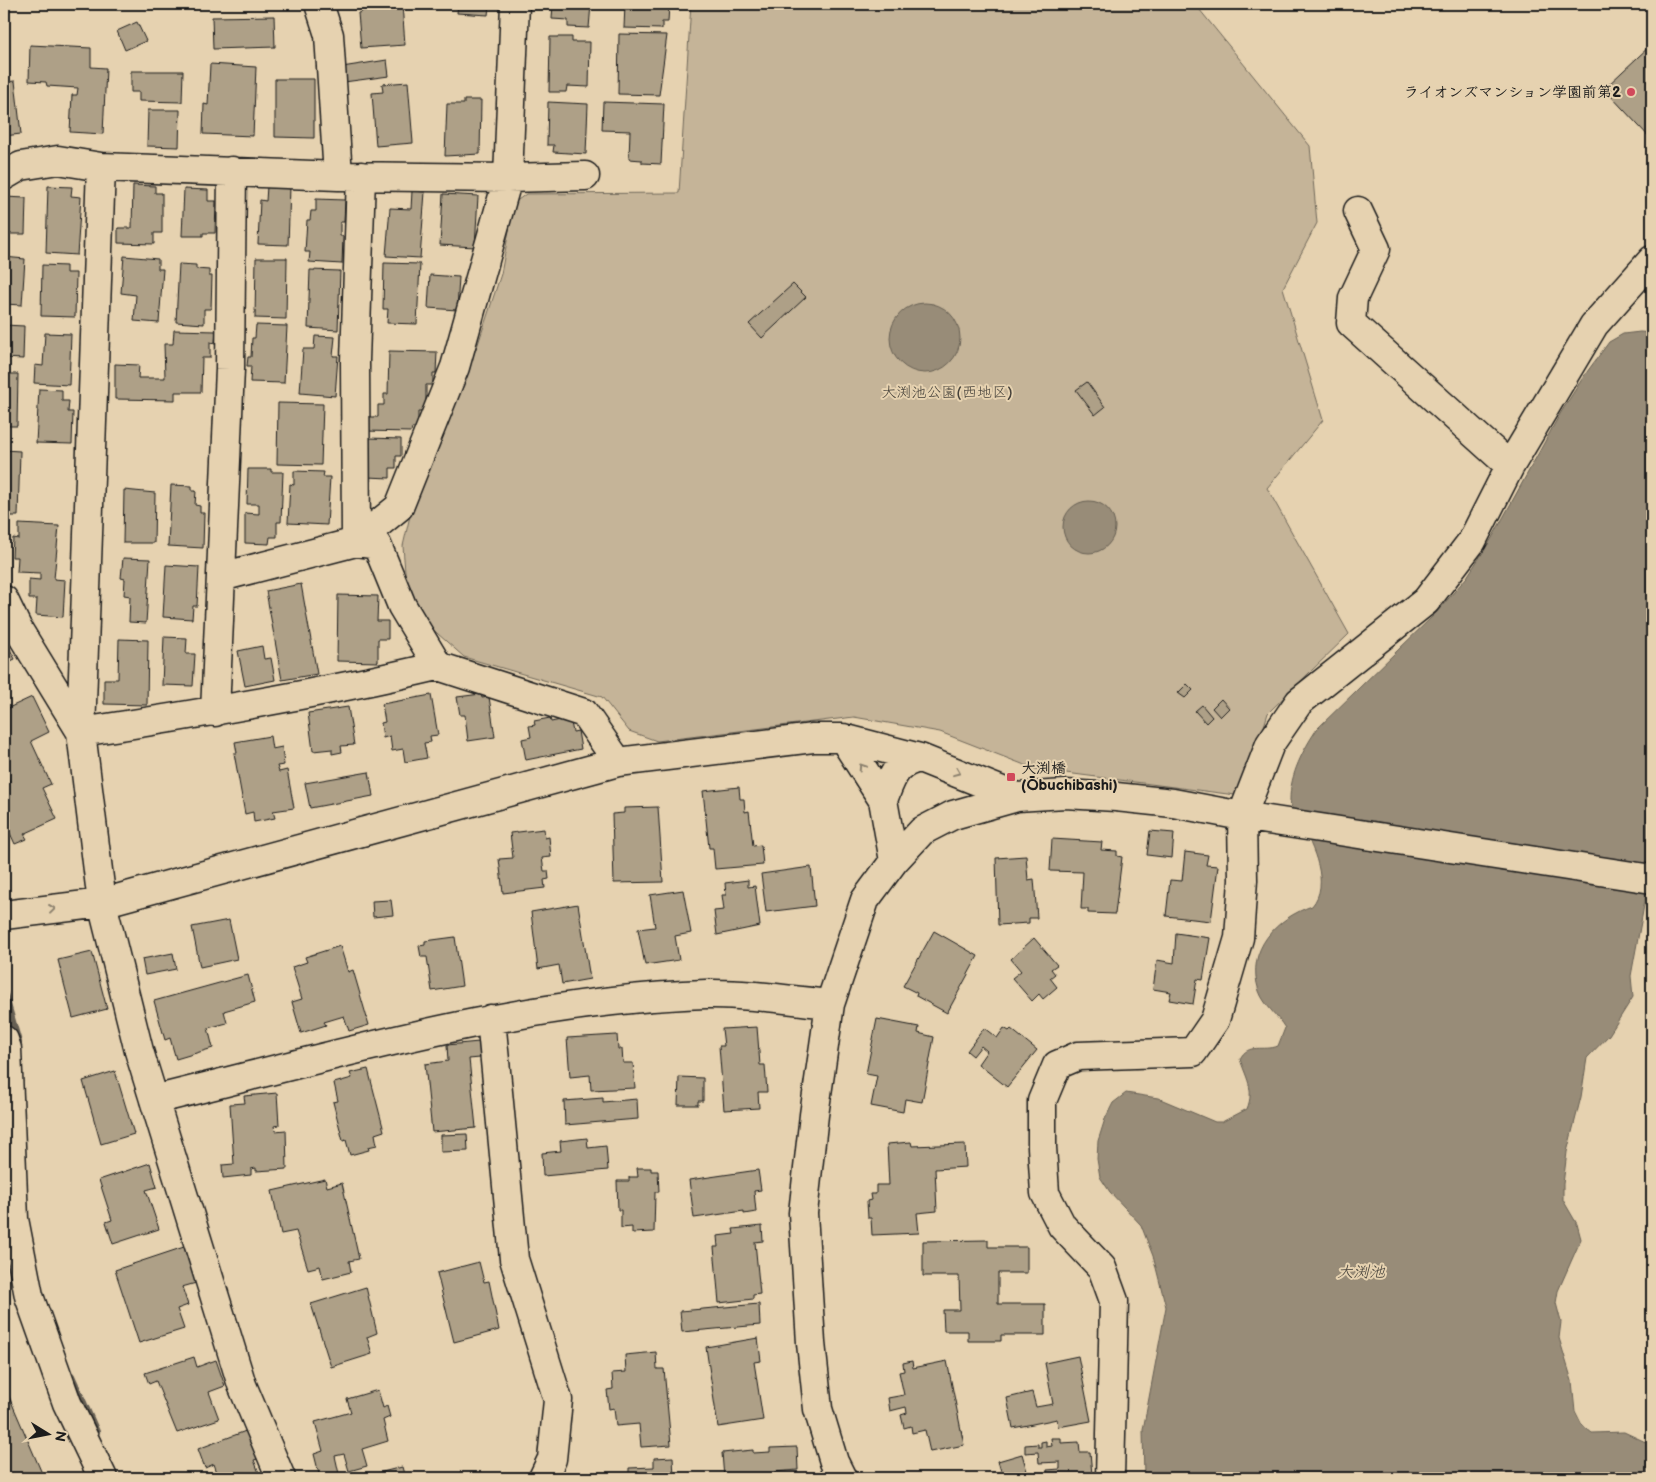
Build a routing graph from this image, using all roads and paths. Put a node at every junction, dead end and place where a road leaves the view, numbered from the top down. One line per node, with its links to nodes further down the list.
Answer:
1 (319, 4): 6 (street)
2 (515, 4): 8 (street)
3 (100, 166): 4 (street); 5 (street); 17 (street)
4 (232, 171): 6 (street); 13 (street)
5 (4, 176)
6 (349, 176): 8 (street); 12 (street)
7 (585, 176): 8 (street)
8 (508, 178): 12 (street)
9 (1358, 212): 11 (street)
10 (1652, 260): 11 (street)
11 (1510, 466): 23 (street)
12 (356, 542): 13 (street); 15 (street)
13 (221, 577): 16 (street)
14 (4, 600): 17 (street)
15 (438, 666): 16 (street); 20 (street)
16 (215, 712): 17 (street)
17 (81, 732): 26 (street)
18 (843, 738): 19 (street); 20 (street); 22 (street, one-way to 18)
19 (920, 758): 21 (street, one-way to 21); 22 (street)
20 (618, 762): 26 (street)
21 (1017, 797): 23 (street); 24 (street)
22 (883, 800): 24 (street)
23 (1242, 816): 25 (street); 36 (street)
24 (894, 861): 28 (street)
25 (1652, 879)
26 (102, 903): 27 (street, one-way to 26); 31 (street)
27 (4, 915)
28 (830, 1004): 29 (street); 35 (street)
29 (491, 1019): 31 (street); 34 (street)
30 (4, 1040): 32 (street)
31 (154, 1100): 33 (street)
32 (103, 1478)
33 (281, 1478)
34 (543, 1478)
35 (842, 1478)
36 (1110, 1478)

